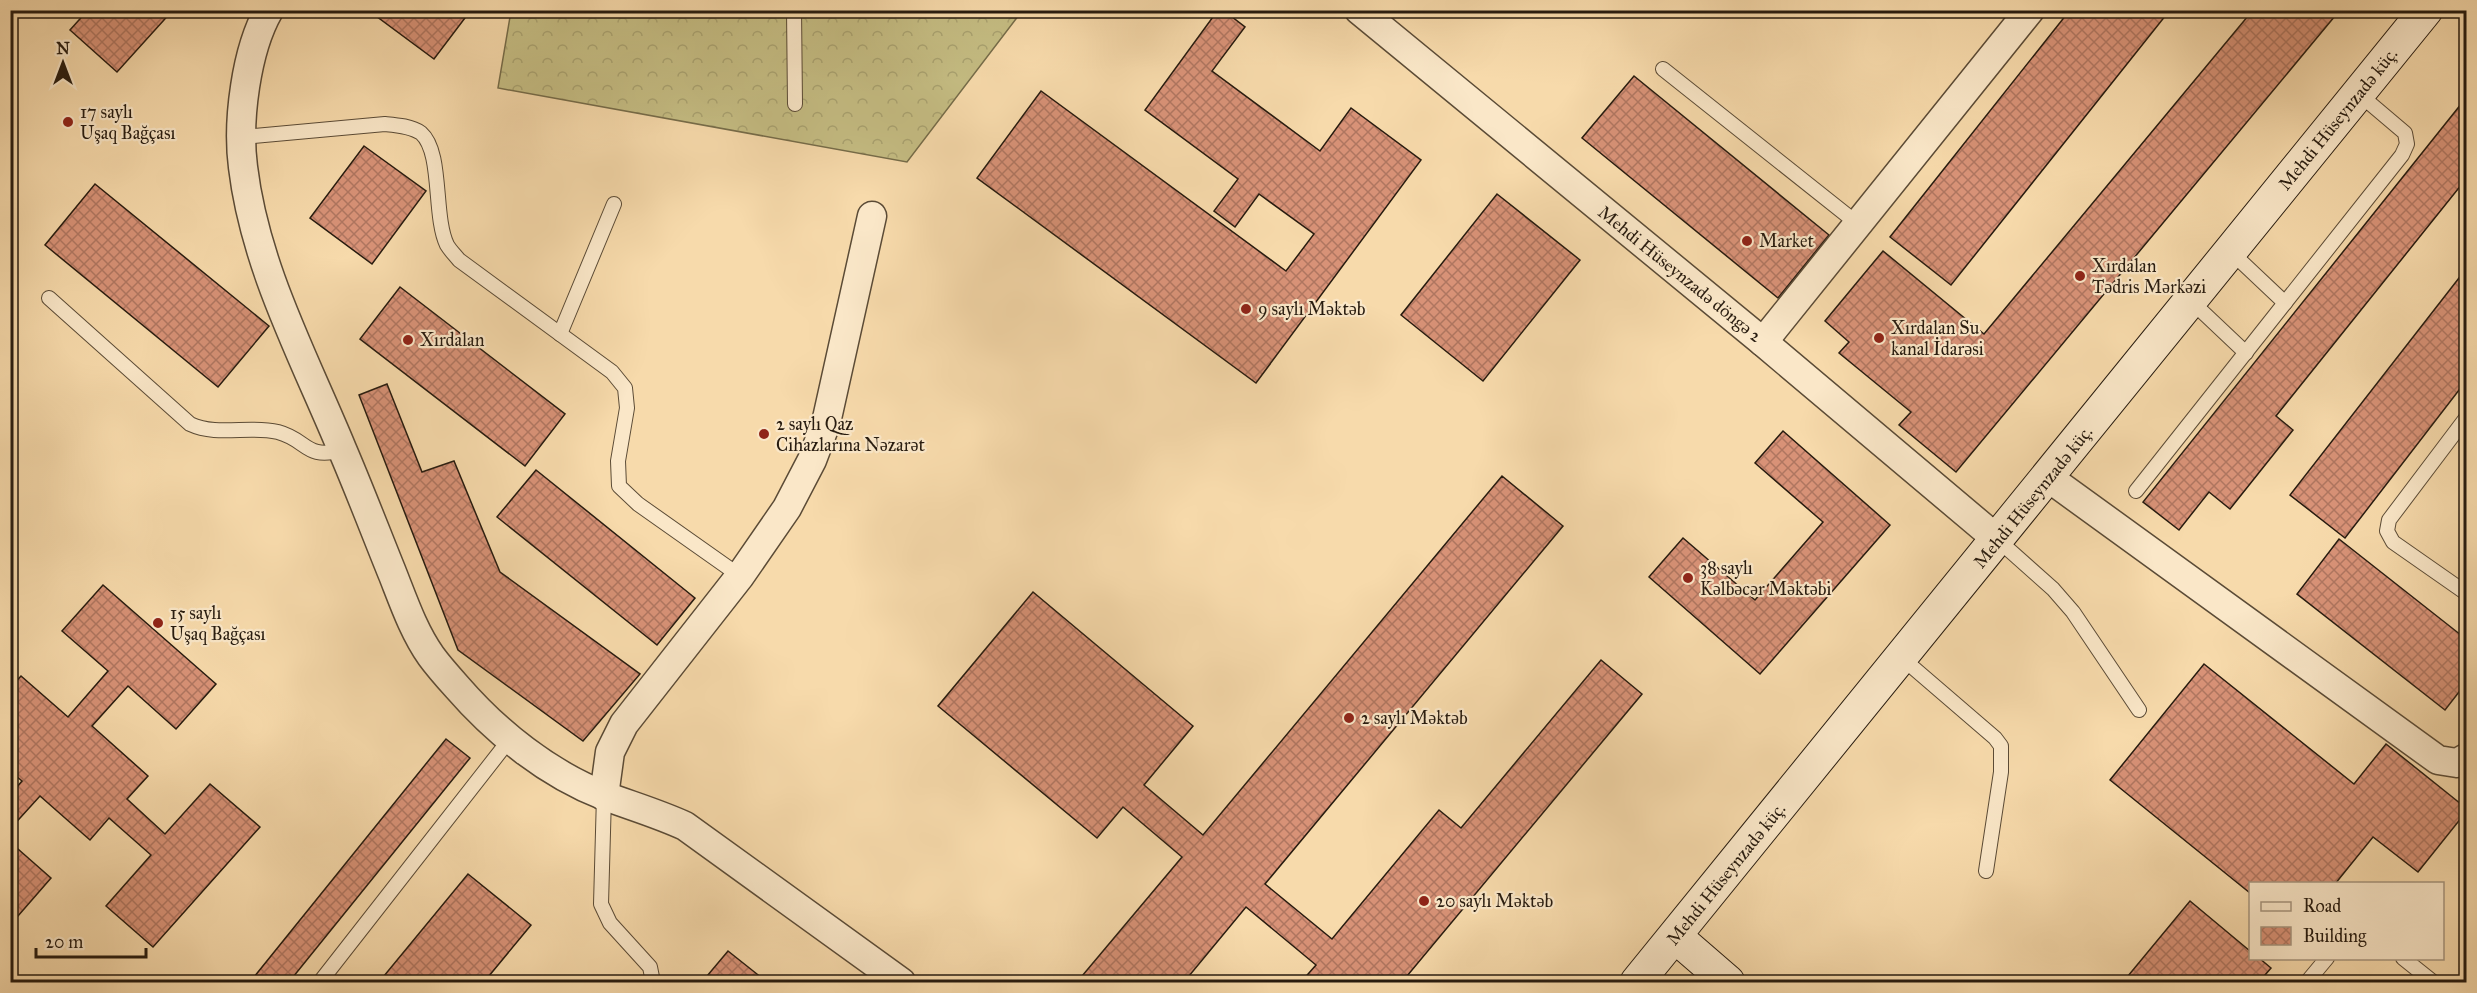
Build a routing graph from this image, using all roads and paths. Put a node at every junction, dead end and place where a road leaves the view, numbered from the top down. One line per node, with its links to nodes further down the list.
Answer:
1 (269, 10): 9 (street)
2 (794, 10): 8 (lane)
3 (1359, 10): 18 (street, Mehdi Hüseynzadə döngə 2)
4 (2426, 10): 7 (street, Mehdi Hüseynzadə küç.)
5 (2020, 14): 12 (street)
6 (1662, 69): 12 (lane)
7 (2359, 94): 13 (street, Mehdi Hüseynzadə küç.); 16 (lane)
8 (795, 104)
9 (243, 137): 17 (lane); 21 (street)
10 (614, 204): 17 (lane)
11 (872, 216): 25 (street)
12 (1858, 224): 18 (street)
13 (2231, 252): 15 (street, Mehdi Hüseynzadə küç.); 16 (lane)
14 (49, 298): 21 (lane)
15 (2191, 301): 19 (lane); 22 (street, Mehdi Hüseynzadə küç.)
16 (2285, 303): 19 (lane)
17 (560, 334): 25 (lane)
18 (1763, 342): 24 (street, Mehdi Hüseynzadə döngə 2)
19 (2246, 352): 23 (lane)
20 (2466, 418): 26 (lane)
21 (342, 450): 29 (street)
22 (2049, 478): 24 (street, Mehdi Hüseynzadə küç.); 30 (street)
23 (2136, 490)
24 (1998, 540): 27 (street, Mehdi Hüseynzadə küç.); 28 (lane)
25 (740, 576): 31 (street)
26 (2466, 592)
27 (1902, 658): 32 (lane); 33 (street, Mehdi Hüseynzadə küç.)
28 (2139, 710)
29 (510, 739): 31 (street); 36 (lane)
30 (2466, 758)
31 (604, 796): 37 (lane); 38 (street)
32 (1986, 871)
33 (1676, 937): 39 (street, Mehdi Hüseynzadə küç.); 40 (street)
34 (2325, 960): 41 (lane)
35 (2406, 960): 42 (lane)
36 (320, 982)
37 (653, 982)
38 (902, 982)
39 (1637, 982)
40 (1728, 982)
41 (2307, 982)
42 (2433, 982)

